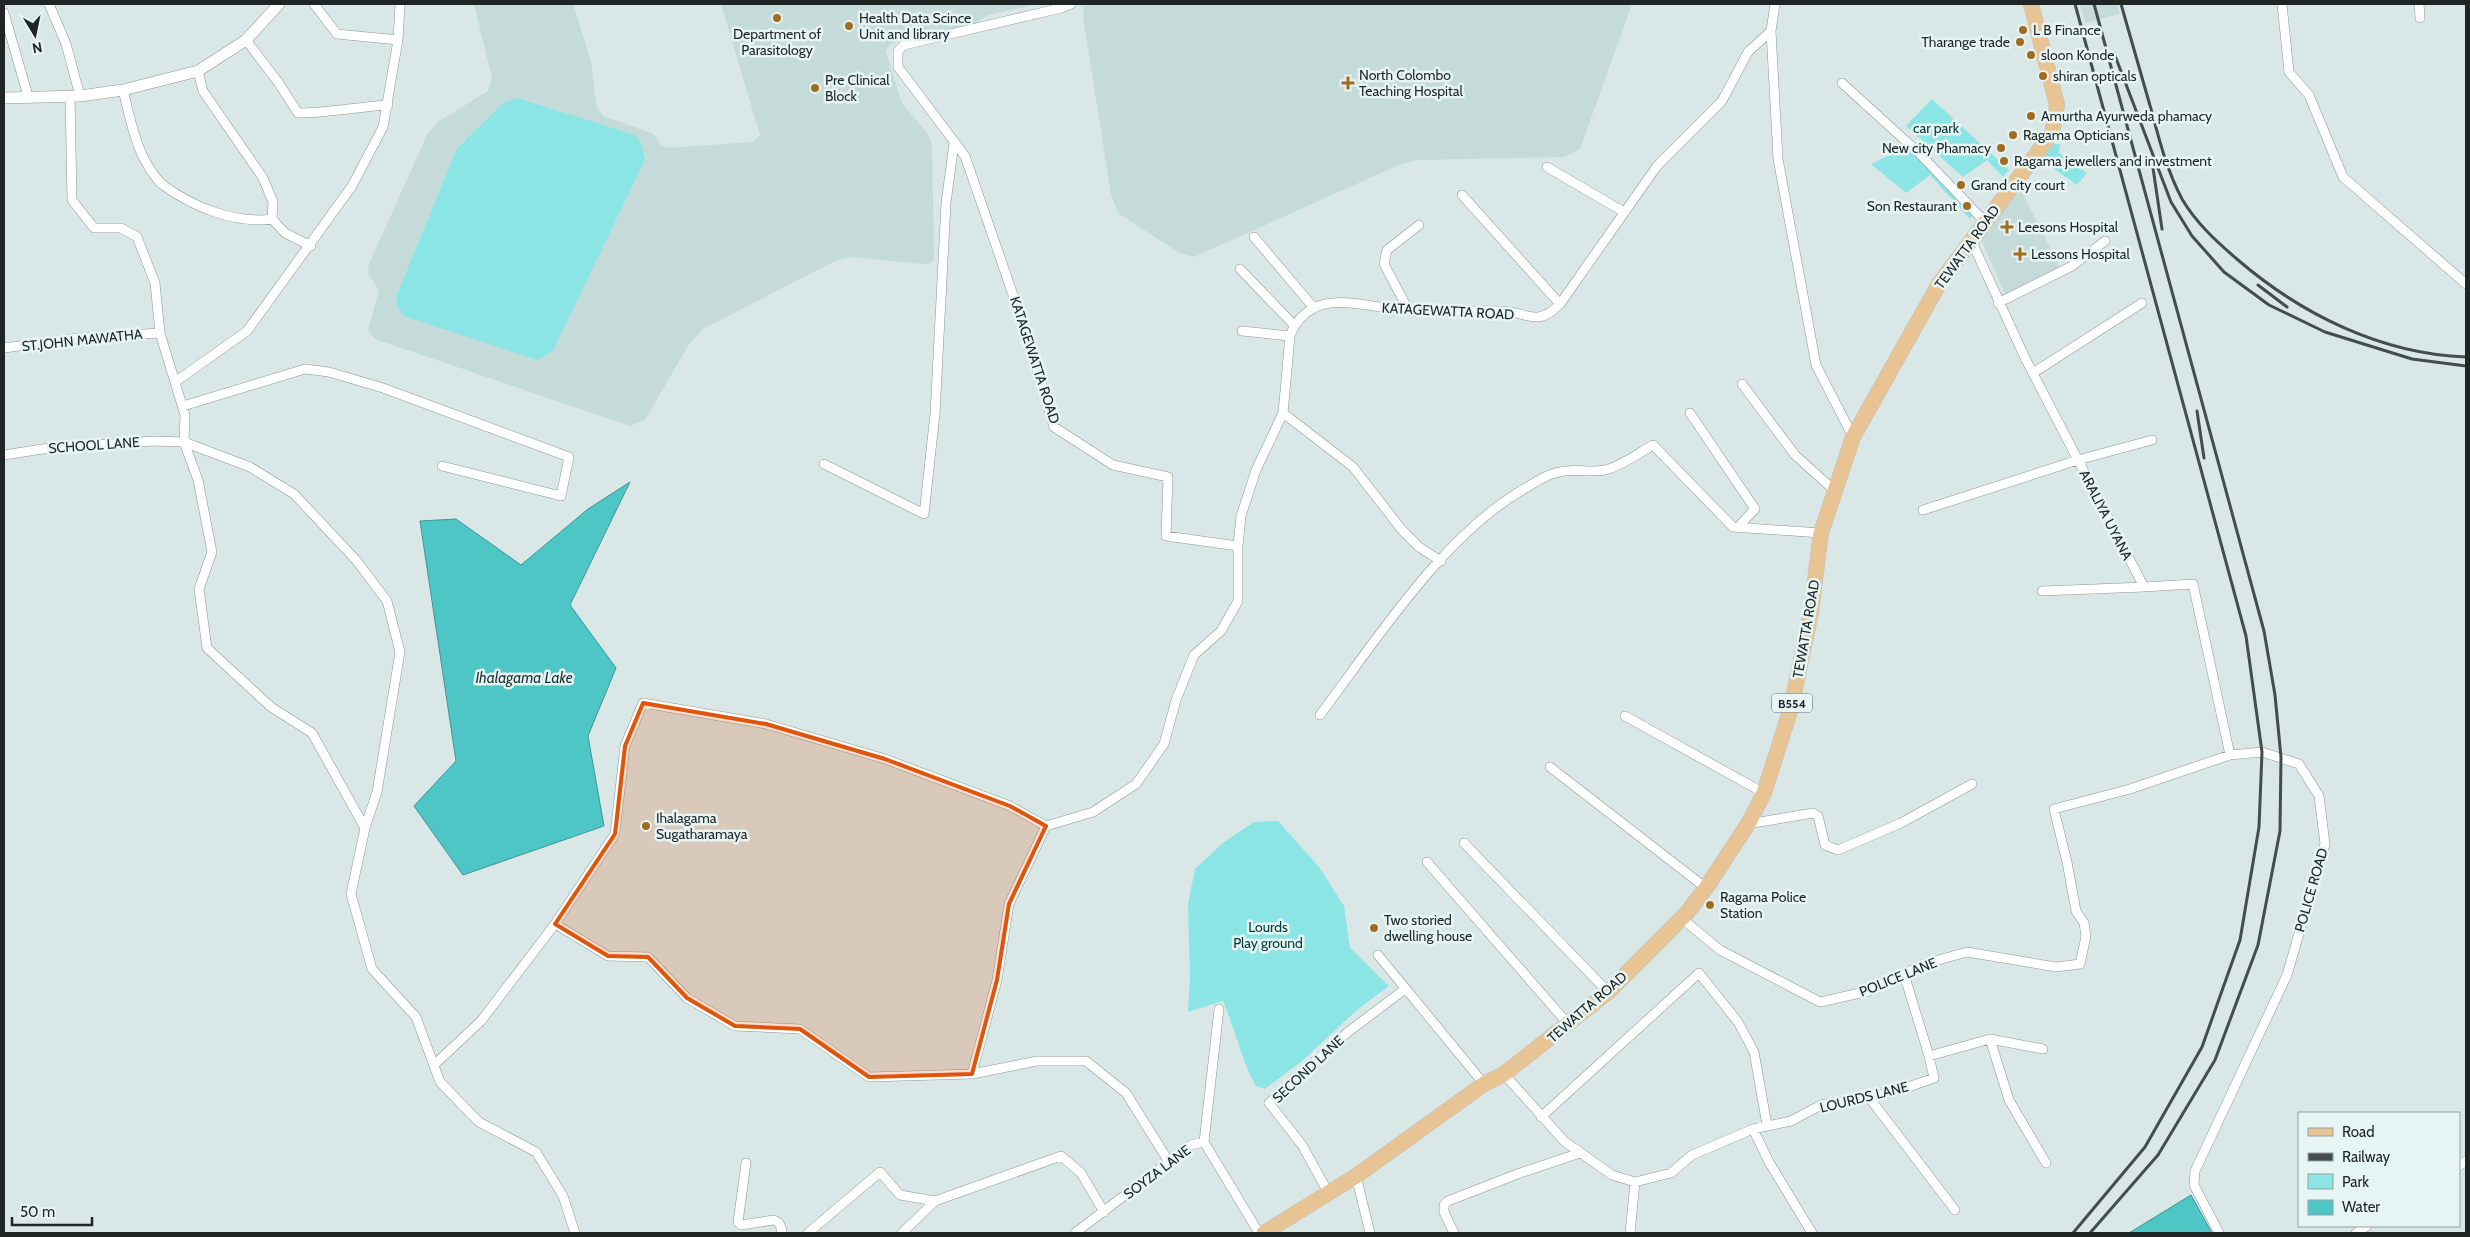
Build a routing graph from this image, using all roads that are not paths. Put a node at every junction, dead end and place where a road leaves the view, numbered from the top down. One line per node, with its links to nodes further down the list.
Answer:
1 (49, 4): 19 (street)
2 (279, 4): 13 (street)
3 (314, 4): 14 (street)
4 (400, 4): 14 (street)
5 (1071, 4): 22 (street, KATAGEWATTA ROAD)
6 (1774, 4): 12 (street)
7 (2031, 4): 27 (main road, TEWATTA ROAD / B554)
8 (2282, 4): 34 (street)
9 (2419, 4): 11 (street)
10 (4, 13): 18 (street)
11 (2420, 18)
12 (1771, 31): 25 (street, KATAGEWATTA ROAD); 51 (street)
13 (246, 40): 15 (street); 21 (street)
14 (398, 40): 21 (street)
15 (198, 71): 17 (street); 26 (street)
16 (1842, 83): 27 (street)
17 (122, 90): 19 (street); 26 (street)
18 (28, 96): 19 (street); 20 (street)
19 (75, 96): 42 (street)
20 (4, 98)
21 (388, 106): 32 (street)
22 (954, 143): 56 (street); 62 (street, KATAGEWATTA ROAD)
23 (1547, 167): 25 (street)
24 (1462, 196): 37 (street)
25 (1624, 212): 37 (street, KATAGEWATTA ROAD)
26 (272, 219): 32 (street)
27 (1985, 222): 30 (main road, TEWATTA ROAD / B554)
28 (1419, 225): 39 (street)
29 (1254, 237): 38 (street)
30 (1971, 240): 36 (street, ARALIYA UYANA); 51 (main road, TEWATTA ROAD / B554)
31 (2105, 241): 36 (street)
32 (311, 246): 46 (street)
33 (1240, 269): 40 (street)
34 (2466, 284)
35 (2142, 302): 45 (street)
36 (1998, 303): 45 (street, ARALIYA UYANA)
37 (1560, 304): 39 (street, KATAGEWATTA ROAD)
38 (1314, 308): 39 (street, KATAGEWATTA ROAD); 40 (street, KATAGEWATTA ROAD)
39 (1409, 311)
40 (1294, 325): 43 (street, KATAGEWATTA ROAD)
41 (1242, 331): 43 (street)
42 (160, 332): 44 (street, ST.JOHN MAWATHA); 46 (street)
43 (1290, 336): 49 (street, KATAGEWATTA ROAD)
44 (4, 348)
45 (2033, 374): 55 (street, ARALIYA UYANA)
46 (175, 382): 48 (street)
47 (1742, 384): 58 (street)
48 (183, 406): 53 (street); 57 (street)
49 (1283, 412): 62 (street, KATAGEWATTA ROAD); 63 (street)
50 (1690, 413): 60 (street)
51 (1853, 437): 58 (main road, TEWATTA ROAD / B554)
52 (2152, 440): 55 (street)
53 (184, 442): 54 (street, SCHOOL LANE); 74 (street); 74 (street, SCHOOL LANE)
54 (4, 455)
55 (2078, 460): 59 (street); 64 (street, ARALIYA UYANA)
56 (824, 464)
57 (442, 466)
58 (1835, 491): 61 (main road, TEWATTA ROAD / B554)
59 (1923, 510)
60 (1738, 527): 61 (street); 63 (street)
61 (1821, 534): 71 (main road, TEWATTA ROAD / B554)
62 (1238, 546): 73 (street)
63 (1441, 561): 66 (street)
64 (2144, 587): 65 (street); 68 (street)
65 (2042, 591)
66 (1320, 715)
67 (1625, 716): 71 (street)
68 (2230, 755): 78 (street, POLICE ROAD); 120 (street, POLICE ROAD)
69 (1550, 767): 77 (street)
70 (1972, 784): 72 (street)
71 (1764, 793): 72 (main road, TEWATTA ROAD / B554)
72 (1748, 824): 77 (main road, TEWATTA ROAD / B554)
73 (1046, 826): 80 (street); 91 (street)
74 (365, 828): 90 (street, SCHOOL LANE)
75 (1464, 843): 84 (street)
76 (1427, 862): 86 (street)
77 (1706, 888): 79 (main road, TEWATTA ROAD / B554)
78 (2076, 911): 82 (street, POLICE LANE)
79 (1681, 918): 82 (street, POLICE LANE); 84 (main road, TEWATTA ROAD / B554)
80 (555, 924): 90 (street); 91 (street)
81 (1378, 955): 83 (street)
82 (1904, 974): 89 (street, LOURDS LANE)
83 (1405, 988): 93 (street); 105 (street, SECOND LANE)
84 (1608, 992): 86 (main road, TEWATTA ROAD / B554)
85 (1219, 1009): 98 (street)
86 (1568, 1024): 92 (main road, TEWATTA ROAD / B554)
87 (1990, 1039): 88 (street); 89 (street); 102 (street)
88 (2043, 1049)
89 (1930, 1056): 94 (street, LOURDS LANE)
90 (434, 1065): 109 (street, SCHOOL LANE)
91 (972, 1074): 100 (street)
92 (1504, 1074): 93 (main road, TEWATTA ROAD / B554); 95 (street)
93 (1484, 1084): 103 (main road, TEWATTA ROAD / B554)
94 (1868, 1096): 96 (street, LOURDS LANE); 107 (street)
95 (1540, 1118): 96 (street); 99 (street)
96 (1768, 1125): 97 (street, LOURDS LANE)
97 (1753, 1129): 104 (street, LOURDS LANE); 119 (street)
98 (1204, 1142): 100 (street, SOYZA LANE); 114 (street, SOYZA LANE)
99 (1580, 1153): 104 (street); 117 (street)
100 (1169, 1162): 108 (street, SOYZA LANE)
101 (746, 1163): 110 (street)
102 (2046, 1163)
103 (1356, 1176): 105 (main road, TEWATTA ROAD / B554); 116 (street)
104 (1635, 1182): 118 (street)
105 (1328, 1192): 115 (main road, TEWATTA ROAD / B554)
106 (935, 1201): 108 (street); 111 (street); 112 (street)
107 (1955, 1210)
108 (1104, 1212): 113 (street, SOYZA LANE)
109 (575, 1233)
110 (781, 1233)
111 (808, 1233)
112 (902, 1233)
113 (1075, 1233)
114 (1259, 1233)
115 (1264, 1233)
116 (1370, 1233)
117 (1454, 1233)
118 (1630, 1233)
119 (1812, 1233)
120 (2219, 1233)

